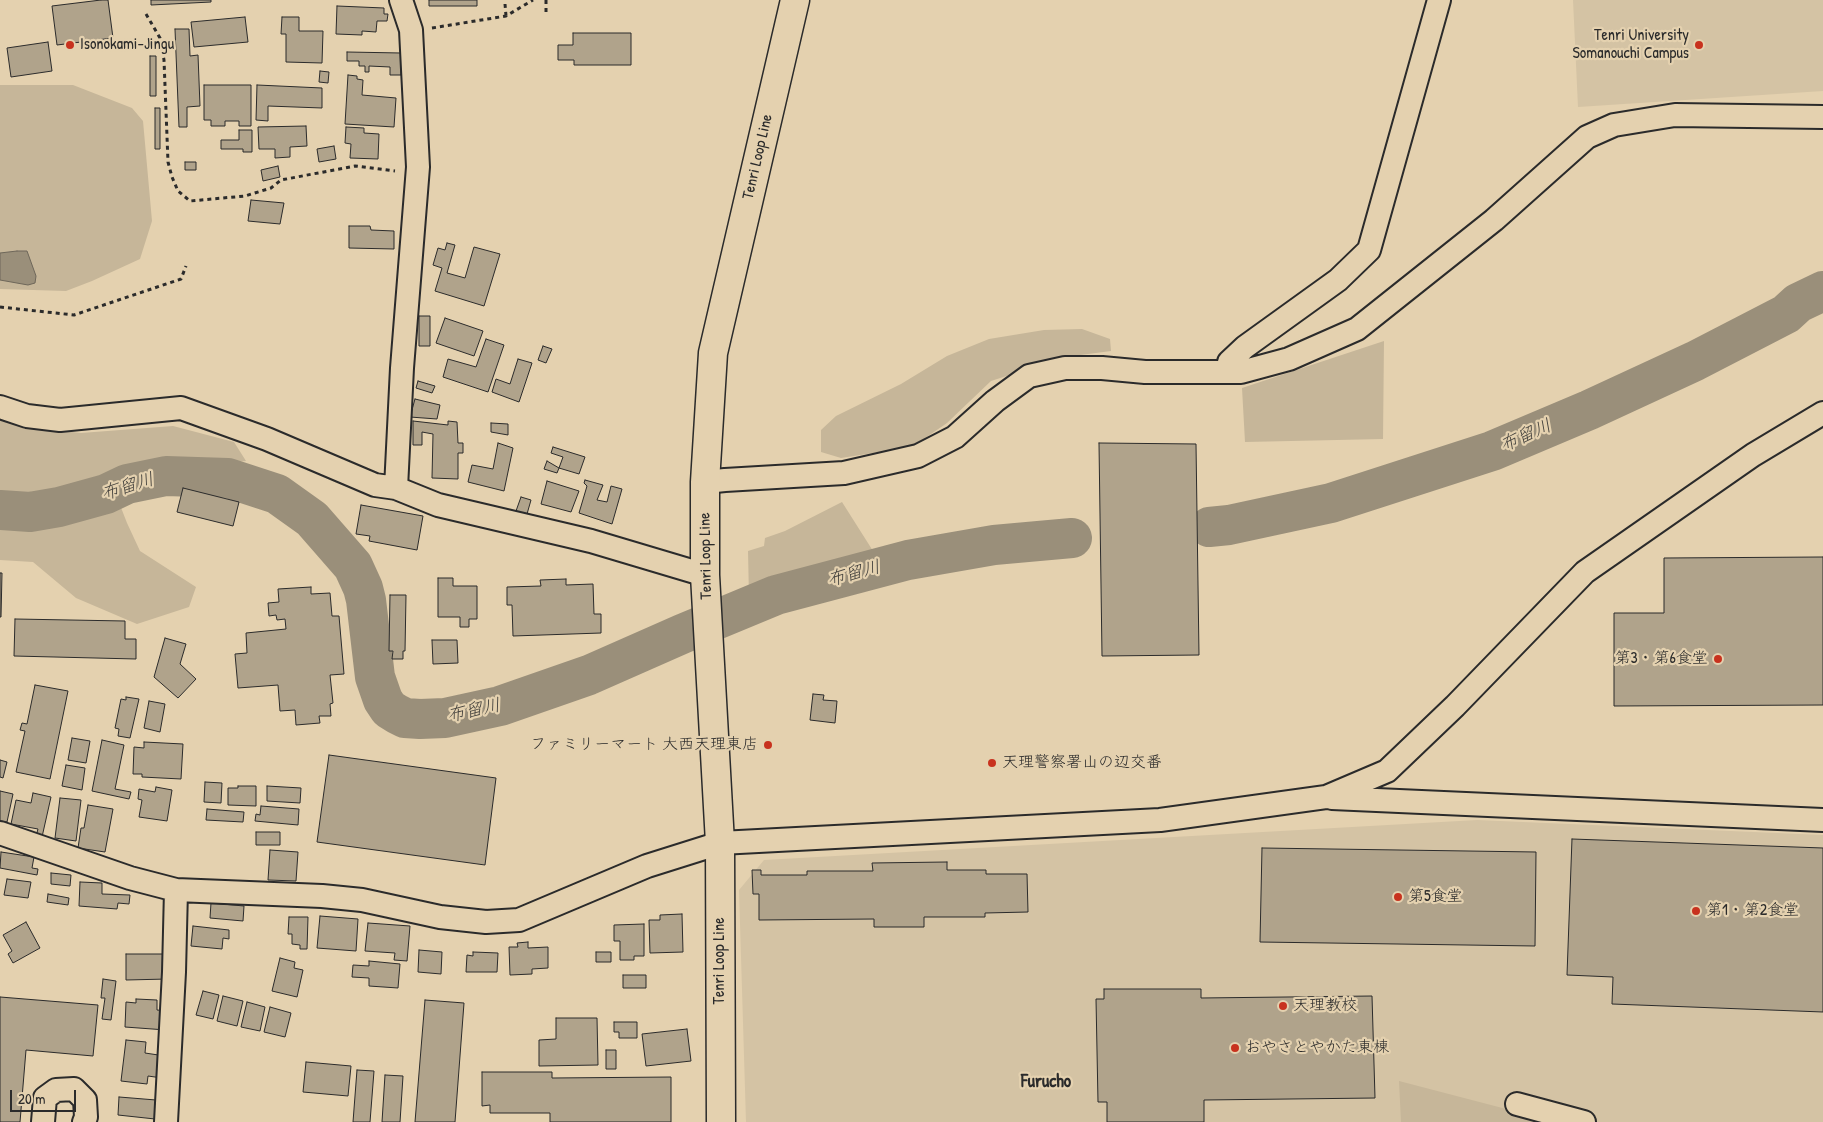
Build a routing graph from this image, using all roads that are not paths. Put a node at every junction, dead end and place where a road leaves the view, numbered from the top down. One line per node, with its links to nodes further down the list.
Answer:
1 (401, 0): 9 (street)
2 (794, 0): 8 (main road, Tenri Loop Line)
3 (1439, 0): 5 (street)
4 (1823, 117): 5 (street)
5 (1228, 372): 8 (street)
6 (0, 407): 9 (street)
7 (1823, 413): 11 (street)
8 (706, 482): 10 (main road, Tenri Loop Line)
9 (396, 488): 10 (street)
10 (706, 588): 14 (main road, Tenri Loop Line)
11 (1326, 797): 12 (street); 14 (street)
12 (1823, 820)
13 (0, 833): 15 (street)
14 (720, 843): 15 (street); 20 (main road, Tenri Loop Line)
15 (176, 890): 19 (street)
16 (1517, 1104): 21 (street)
17 (43, 1122): 18 (street)
18 (84, 1122)
19 (166, 1122)
20 (721, 1122)
21 (1584, 1122)

